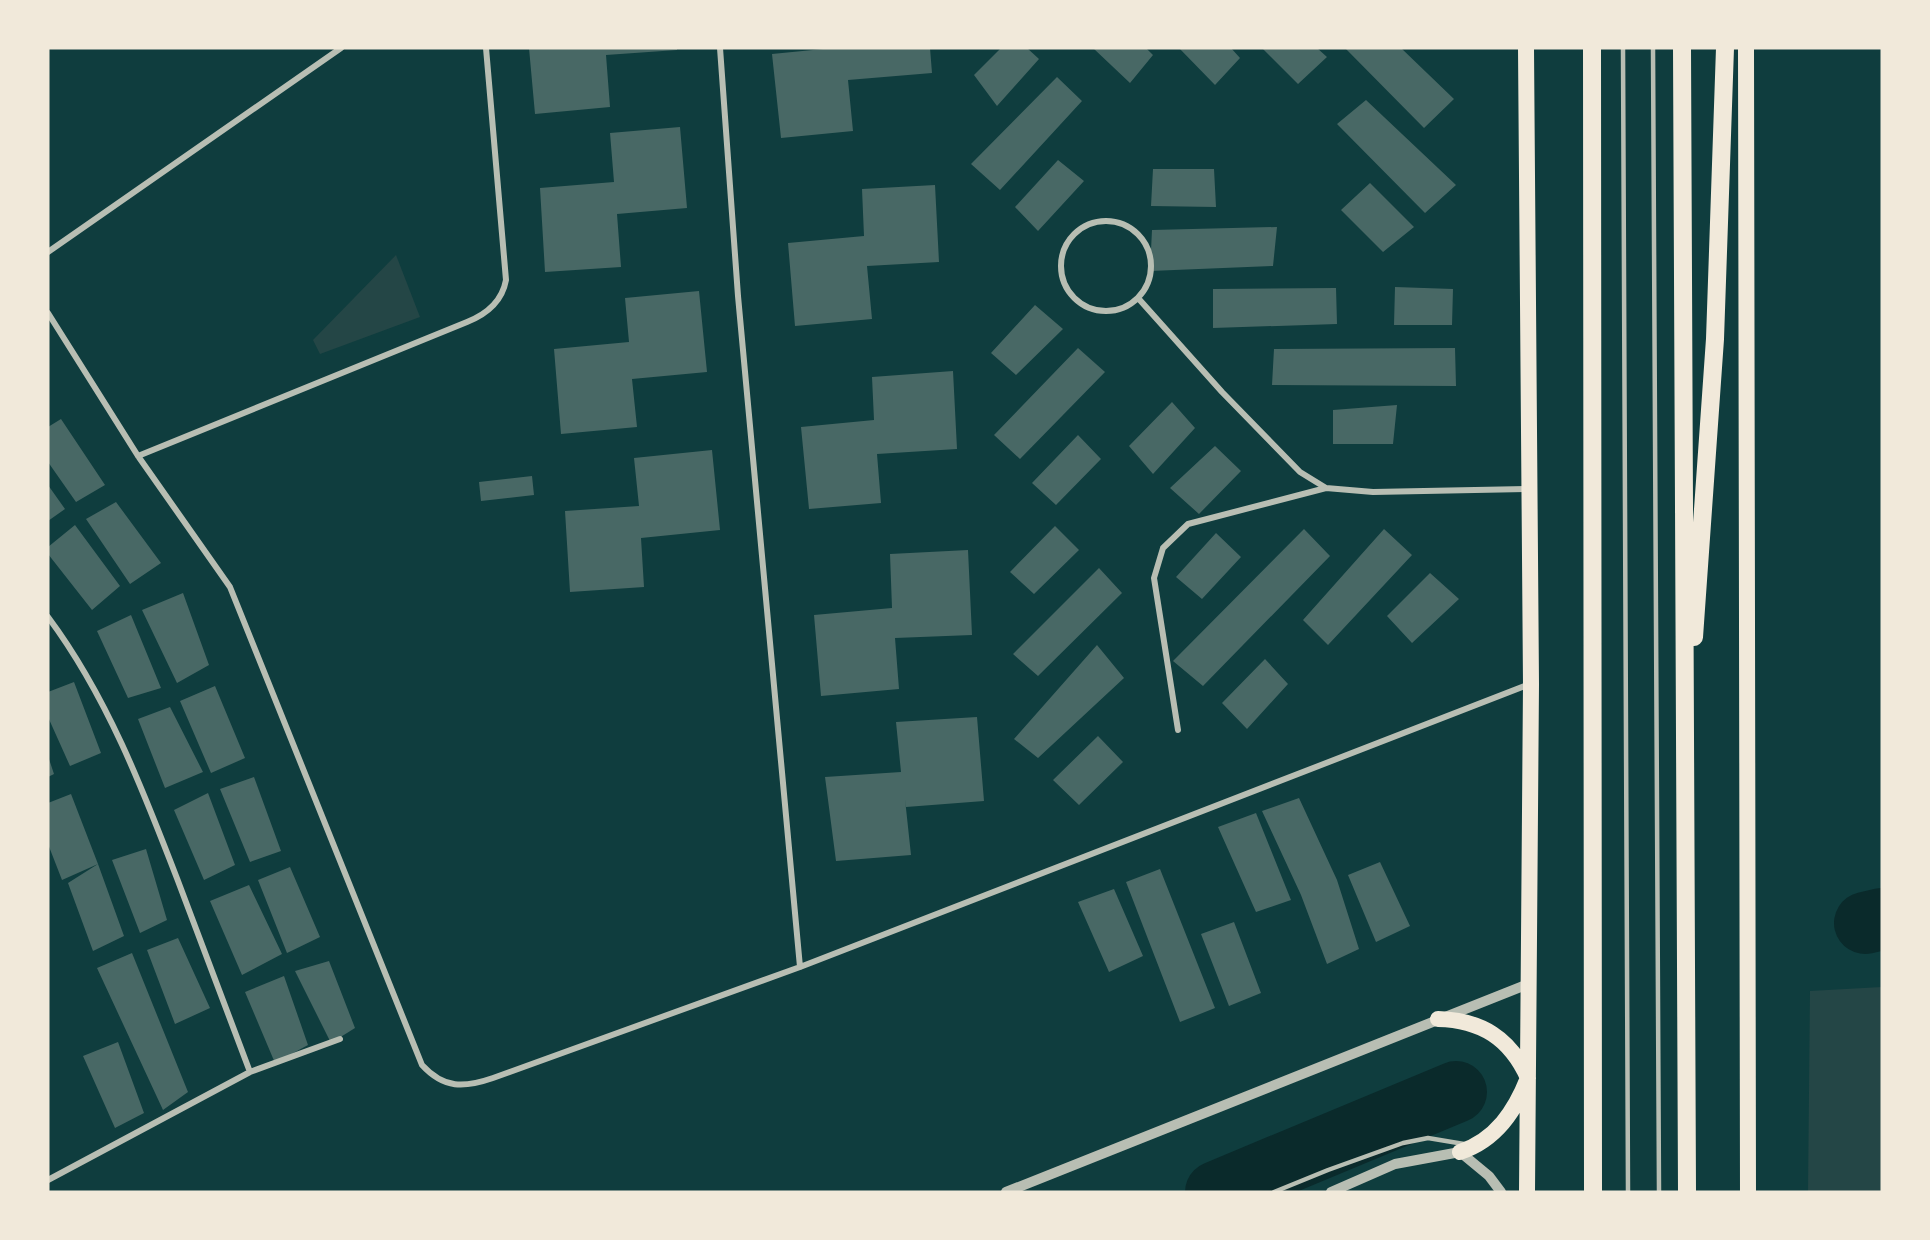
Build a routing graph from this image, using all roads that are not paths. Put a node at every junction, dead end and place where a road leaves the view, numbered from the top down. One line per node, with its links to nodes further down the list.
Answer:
1 (340, 48): 11 (street)
2 (486, 48): 14 (street)
3 (720, 48): 21 (street)
4 (1526, 48): 16 (highway)
5 (1592, 48): 34 (highway)
6 (1623, 48): 35 (lane)
7 (1653, 48): 36 (lane)
8 (1682, 48): 20 (highway)
9 (1725, 48): 20 (highway)
10 (1746, 48): 38 (highway)
11 (48, 252)
12 (1138, 298): 12 (street); 15 (street)
13 (48, 313): 14 (street)
14 (138, 456): 21 (street)
15 (1326, 488): 16 (street); 19 (street)
16 (1529, 489): 18 (highway)
17 (48, 617): 25 (street)
18 (1531, 684): 21 (street); 22 (highway)
19 (1178, 730)
20 (1684, 788): 37 (highway)
21 (800, 967)
22 (1528, 984): 23 (street); 26 (highway)
23 (1438, 1019): 26 (highway); 29 (street)
24 (340, 1039): 25 (street)
25 (250, 1072): 28 (street)
26 (1528, 1078): 27 (highway); 33 (highway)
27 (1468, 1149): 30 (lane); 31 (street); 32 (street)
28 (48, 1180)
29 (1006, 1192)
30 (1274, 1192)
31 (1331, 1192)
32 (1501, 1192)
33 (1527, 1192)
34 (1593, 1192)
35 (1628, 1192)
36 (1659, 1192)
37 (1687, 1192)
38 (1748, 1192)

